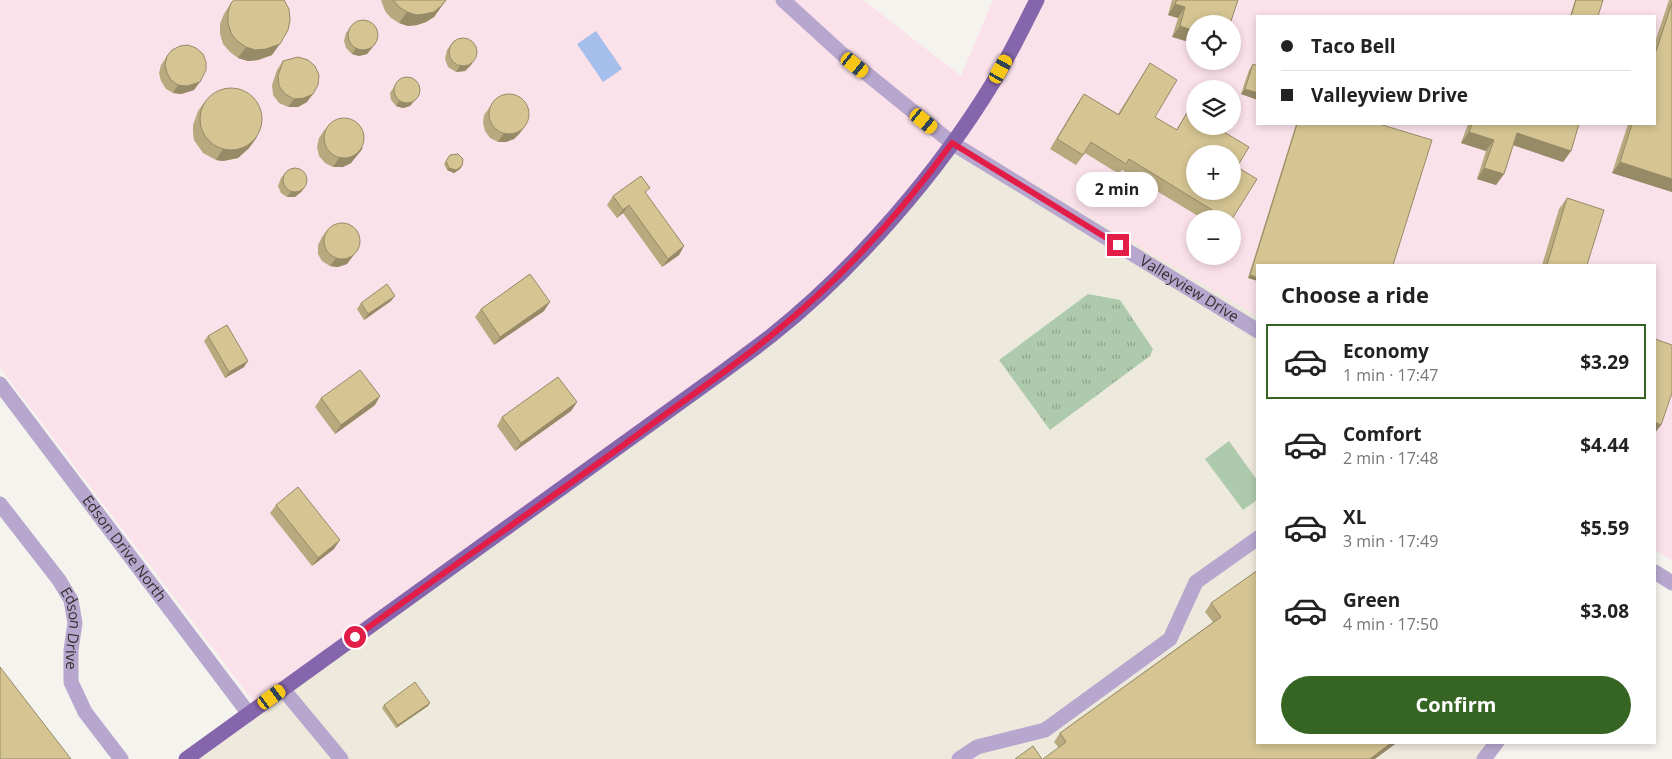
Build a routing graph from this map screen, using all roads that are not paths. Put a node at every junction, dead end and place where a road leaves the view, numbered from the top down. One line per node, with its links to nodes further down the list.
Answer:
1 (783, 0): 3 (street, Valleyview Drive)
2 (1037, 0): 3 (main road)
3 (952, 143): 4 (street, Valleyview Drive); 10 (main road)
4 (1256, 330)
5 (0, 384): 11 (street, Edson Drive North)
6 (0, 504): 13 (street, Edson Drive)
7 (1256, 539): 16 (street)
8 (1656, 573): 9 (street)
9 (1672, 583)
10 (283, 689): 11 (main road); 15 (street)
11 (249, 714): 14 (main road)
12 (1495, 744): 17 (street)
13 (121, 759)
14 (186, 759)
15 (341, 759)
16 (959, 759)
17 (1484, 759)

